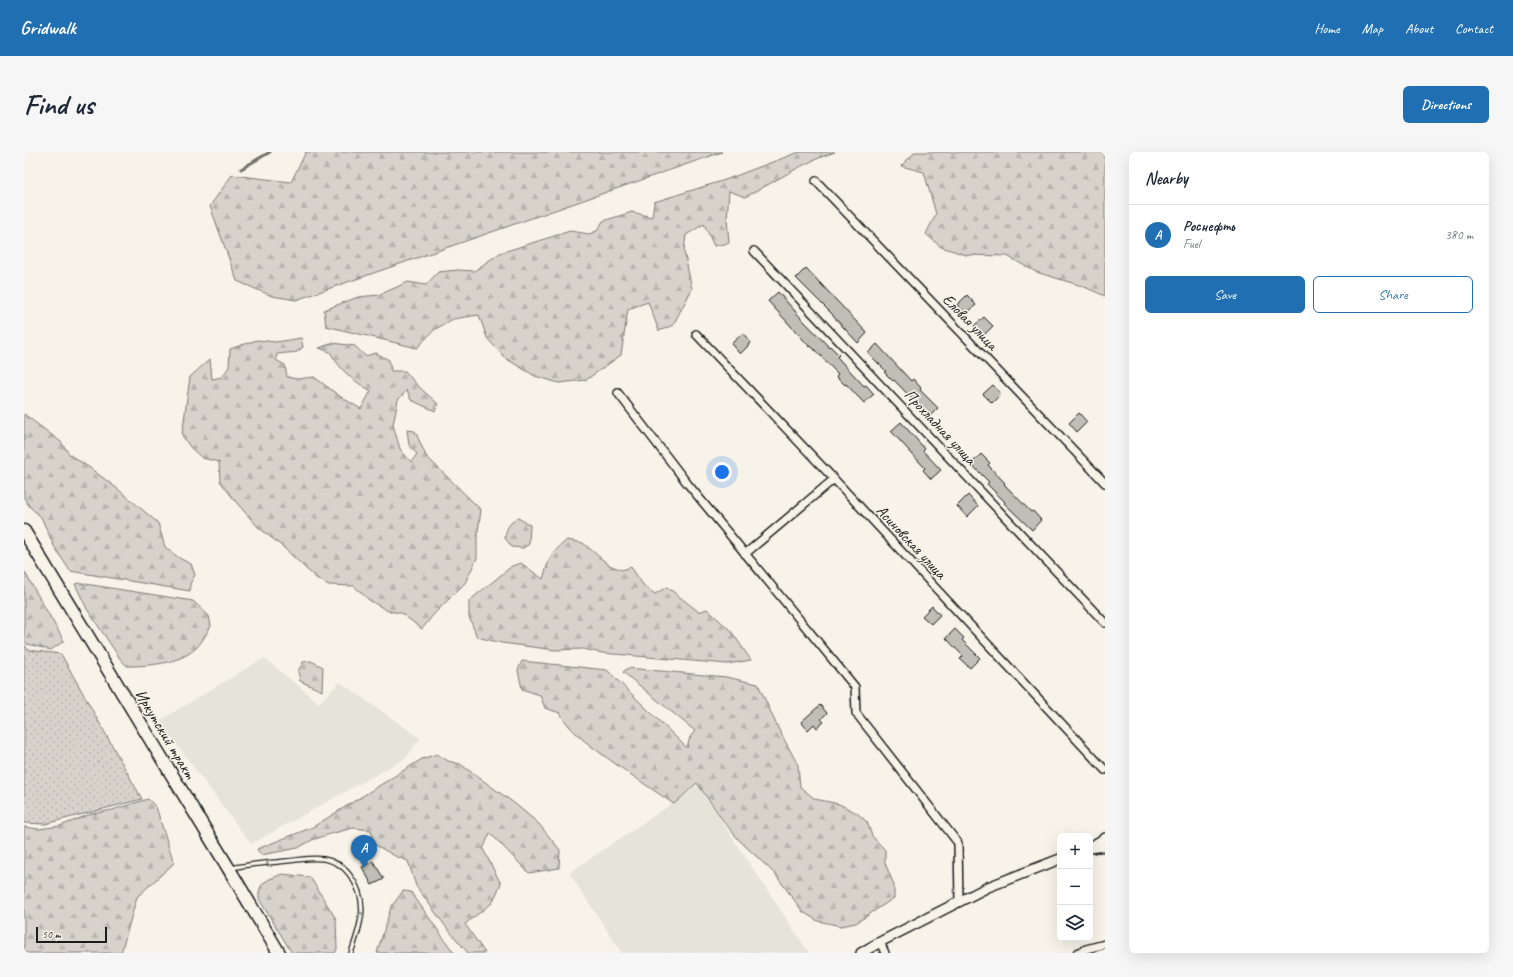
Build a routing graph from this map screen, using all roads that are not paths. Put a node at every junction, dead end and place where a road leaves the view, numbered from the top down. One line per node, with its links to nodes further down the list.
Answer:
1 (816, 181): 6 (street, Еловая улица)
2 (754, 251): 9 (street, Прохладная улица)
3 (696, 334): 5 (street, Асиновская улица)
4 (618, 393): 8 (street)
5 (834, 479): 8 (street); 10 (street, Асиновская улица)
6 (1105, 483)
7 (24, 531): 16 (main road, Иркутский тракт)
8 (745, 554): 17 (street)
9 (1105, 623)
10 (1105, 770)
11 (1105, 837): 12 (street)
12 (1093, 845)
13 (1105, 846): 14 (street)
14 (1093, 847)
15 (1057, 860): 17 (street)
16 (230, 869): 21 (main road, Иркутский тракт); 22 (lane, one-way to 16)
17 (959, 902): 18 (street)
18 (880, 942): 23 (street); 24 (street)
19 (1105, 944): 20 (street)
20 (1087, 951): 25 (street)
21 (279, 953)
22 (352, 953)
23 (861, 953)
24 (886, 953)
25 (1077, 953)

